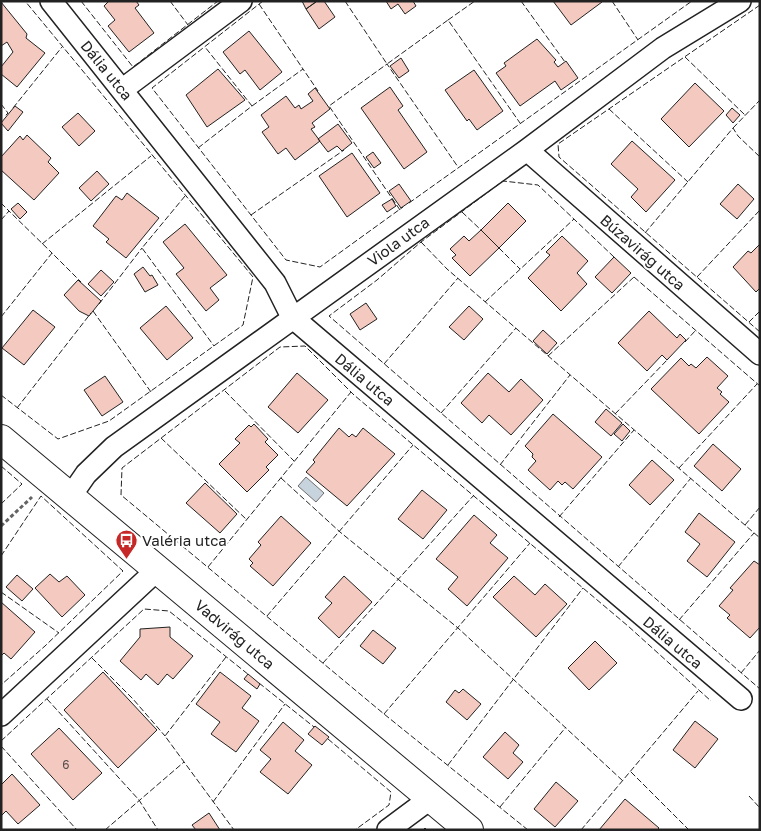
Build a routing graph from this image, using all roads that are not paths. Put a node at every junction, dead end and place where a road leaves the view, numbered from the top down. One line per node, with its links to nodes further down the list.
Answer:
1 (51, 1): 4 (street, Dália utca)
2 (241, 1): 4 (street)
3 (740, 1): 5 (street, Viola utca)
4 (123, 89): 6 (street, Dália utca)
5 (527, 150): 6 (street, Viola utca); 7 (street, Búzavirág utca)
6 (292, 317): 9 (street, Viola utca); 11 (street, Dália utca)
7 (760, 354)
8 (1, 439): 9 (street, Vadvirág utca)
9 (60, 488): 10 (street, Vadvirág utca)
10 (158, 569): 12 (street); 13 (street, Vadvirág utca)
11 (741, 699)
12 (1, 715)
13 (431, 798): 14 (street); 15 (street, Vadvirág utca)
14 (388, 830)
15 (469, 830)

